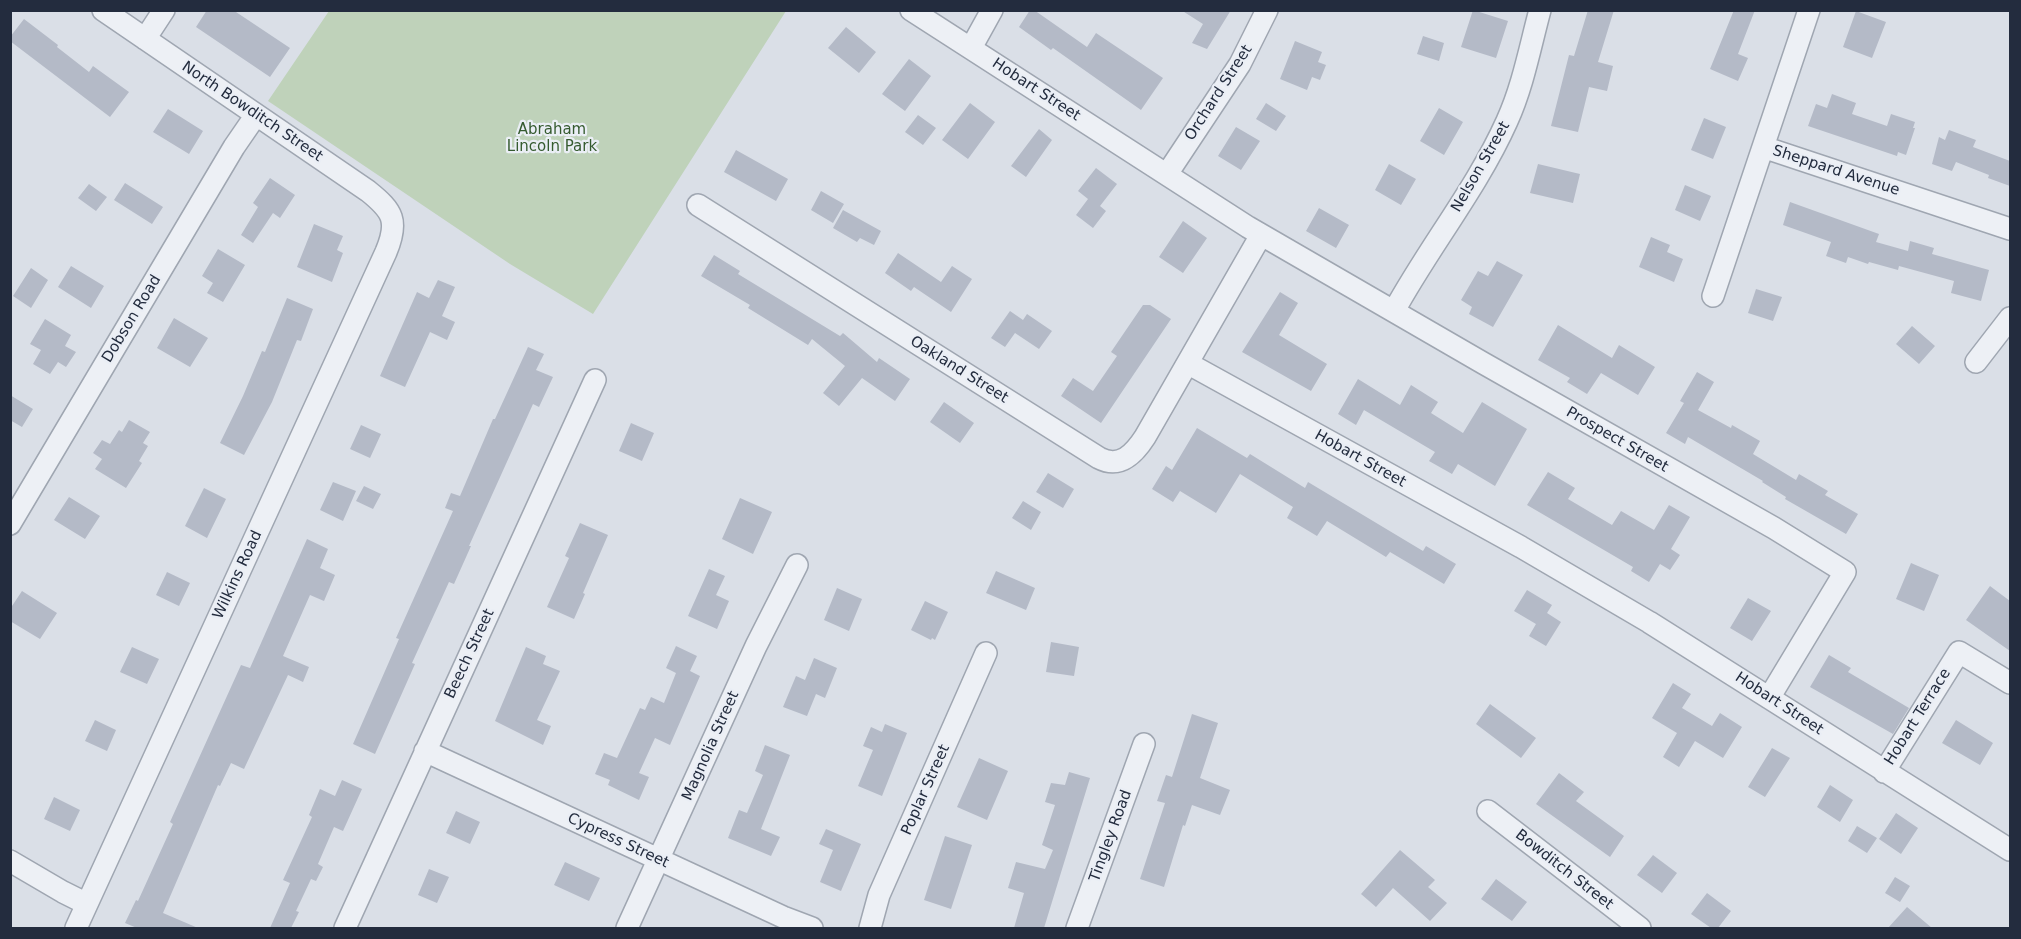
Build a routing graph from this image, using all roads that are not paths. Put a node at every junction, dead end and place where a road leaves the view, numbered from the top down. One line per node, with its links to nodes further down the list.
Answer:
1 (103, 10): 8 (street, North Bowditch Street)
2 (164, 10): 8 (street)
3 (912, 10): 9 (street, Hobart Street)
4 (992, 10): 9 (street)
5 (1267, 10): 12 (street, Orchard Street)
6 (1540, 10): 18 (street, Nelson Street)
7 (1809, 10): 11 (street, Sheppard Avenue)
8 (145, 39): 10 (street, North Bowditch Street)
9 (971, 48): 12 (street, Hobart Street)
10 (255, 115): 14 (street, North Bowditch Street); 23 (street, Dobson Road)
11 (1763, 147): 15 (street, Sheppard Avenue); 17 (street)
12 (1167, 174): 16 (street, Hobart Street)
13 (698, 205): 21 (street, Oakland Street)
14 (393, 219): 35 (street, Wilkins Road)
15 (2010, 229)
16 (1262, 235): 18 (street, Prospect Street); 21 (street)
17 (1713, 296)
18 (1394, 311): 27 (street, Prospect Street)
19 (2010, 318): 20 (street)
20 (1976, 362)
21 (1189, 364): 27 (street, Hobart Street)
22 (595, 380): 29 (street, Beech Street)
23 (10, 524)
24 (797, 565): 33 (street, Magnolia Street)
25 (986, 653): 40 (street, Poplar Street)
26 (2010, 683): 30 (street, Hobart Terrace)
27 (1769, 698): 30 (street, Hobart Street)
28 (1144, 744): 41 (street, Tingley Road)
29 (426, 751): 33 (street, Cypress Street); 37 (street, Beech Street)
30 (1884, 772): 32 (street, Hobart Street)
31 (1488, 811): 42 (street, Bowditch Street)
32 (2010, 850)
33 (659, 860): 38 (street, Magnolia Street); 39 (street, Cypress Street)
34 (10, 861): 35 (street)
35 (87, 904): 36 (street, Wilkins Road)
36 (76, 928)
37 (345, 928)
38 (627, 928)
39 (812, 928)
40 (870, 928)
41 (1077, 928)
42 (1640, 928)

